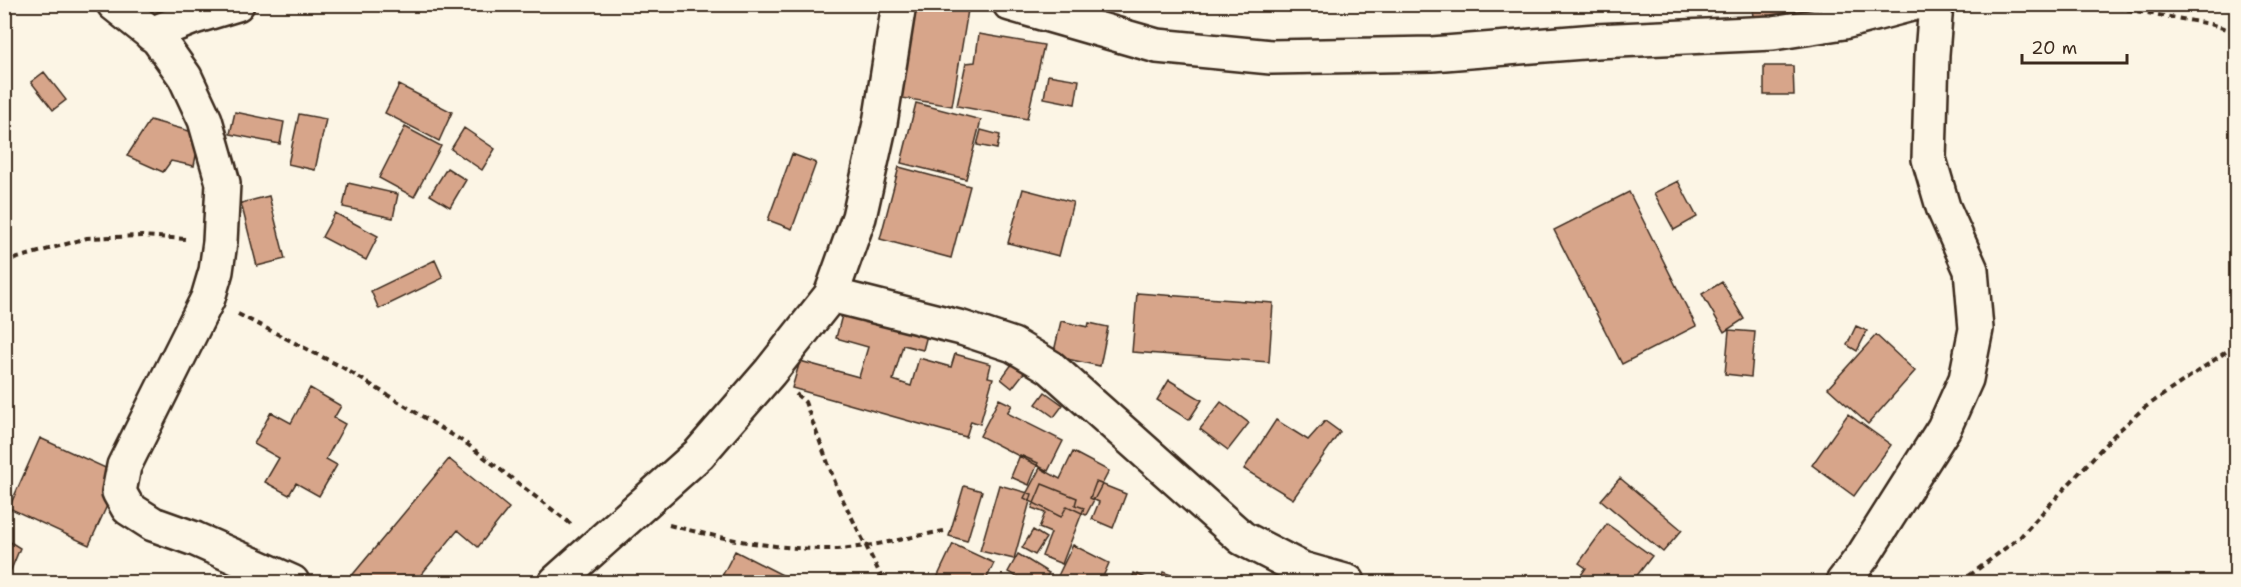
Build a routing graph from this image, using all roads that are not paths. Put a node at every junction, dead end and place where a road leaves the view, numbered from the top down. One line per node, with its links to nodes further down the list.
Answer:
1 (114, 4): 7 (street)
2 (237, 4): 7 (street)
3 (899, 4): 8 (street)
4 (1010, 4): 5 (street)
5 (1912, 4)
6 (1936, 4): 12 (street)
7 (151, 34): 9 (street)
8 (831, 295): 10 (street); 11 (street)
9 (292, 582)
10 (556, 582)
11 (1348, 582)
12 (1843, 582)

